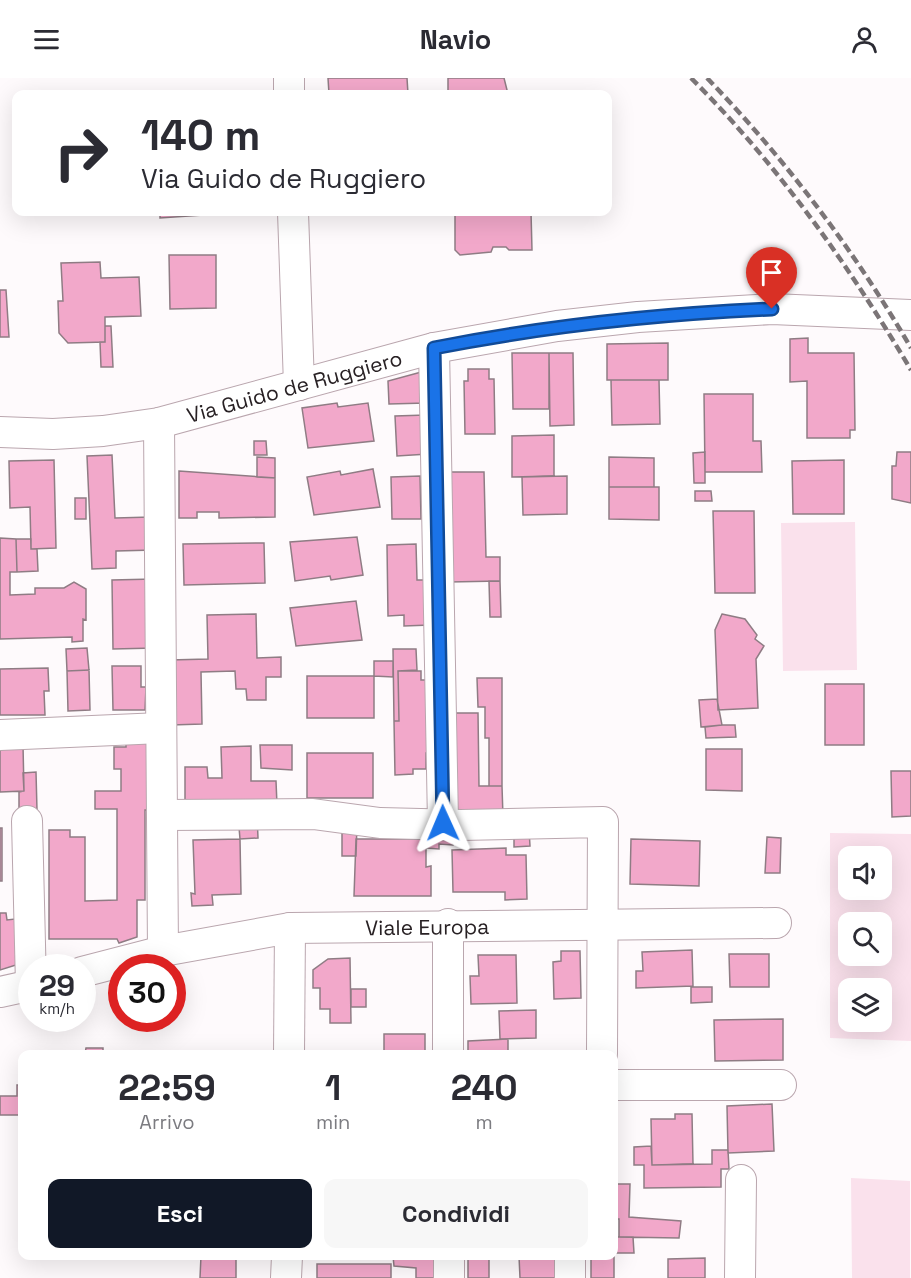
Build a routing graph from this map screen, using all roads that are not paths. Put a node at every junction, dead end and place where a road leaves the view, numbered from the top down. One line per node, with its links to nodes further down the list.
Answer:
1 (293, 216): 4 (street)
2 (911, 315): 3 (street, Via Guido de Ruggiero)
3 (434, 348): 4 (street, Via Guido de Ruggiero); 11 (street)
4 (299, 385): 5 (street, Via Guido de Ruggiero)
5 (159, 423): 6 (street, Via Guido de Ruggiero); 7 (street)
6 (0, 432)
7 (162, 728): 8 (street); 9 (street)
8 (0, 735)
9 (162, 815): 11 (street); 16 (street)
10 (27, 821): 17 (street)
11 (443, 823): 14 (street)
12 (776, 923): 14 (street, Viale Europa)
13 (448, 924): 14 (street, Viale Europa); 15 (street, Viale Europa); 22 (street)
14 (603, 924): 23 (street)
15 (290, 928): 16 (street, Viale Europa); 21 (street)
16 (163, 951): 18 (street, Viale Europa)
17 (30, 954)
18 (96, 968)
19 (18, 988): 20 (street)
20 (0, 992)
21 (289, 1050)
22 (448, 1050)
23 (602, 1050)
24 (618, 1085): 25 (street)
25 (781, 1085)
26 (741, 1180): 33 (street)
27 (286, 1260): 30 (street)
28 (449, 1260): 31 (street)
29 (570, 1260): 32 (street)
30 (286, 1278)
31 (450, 1278)
32 (570, 1278)
33 (740, 1278)

